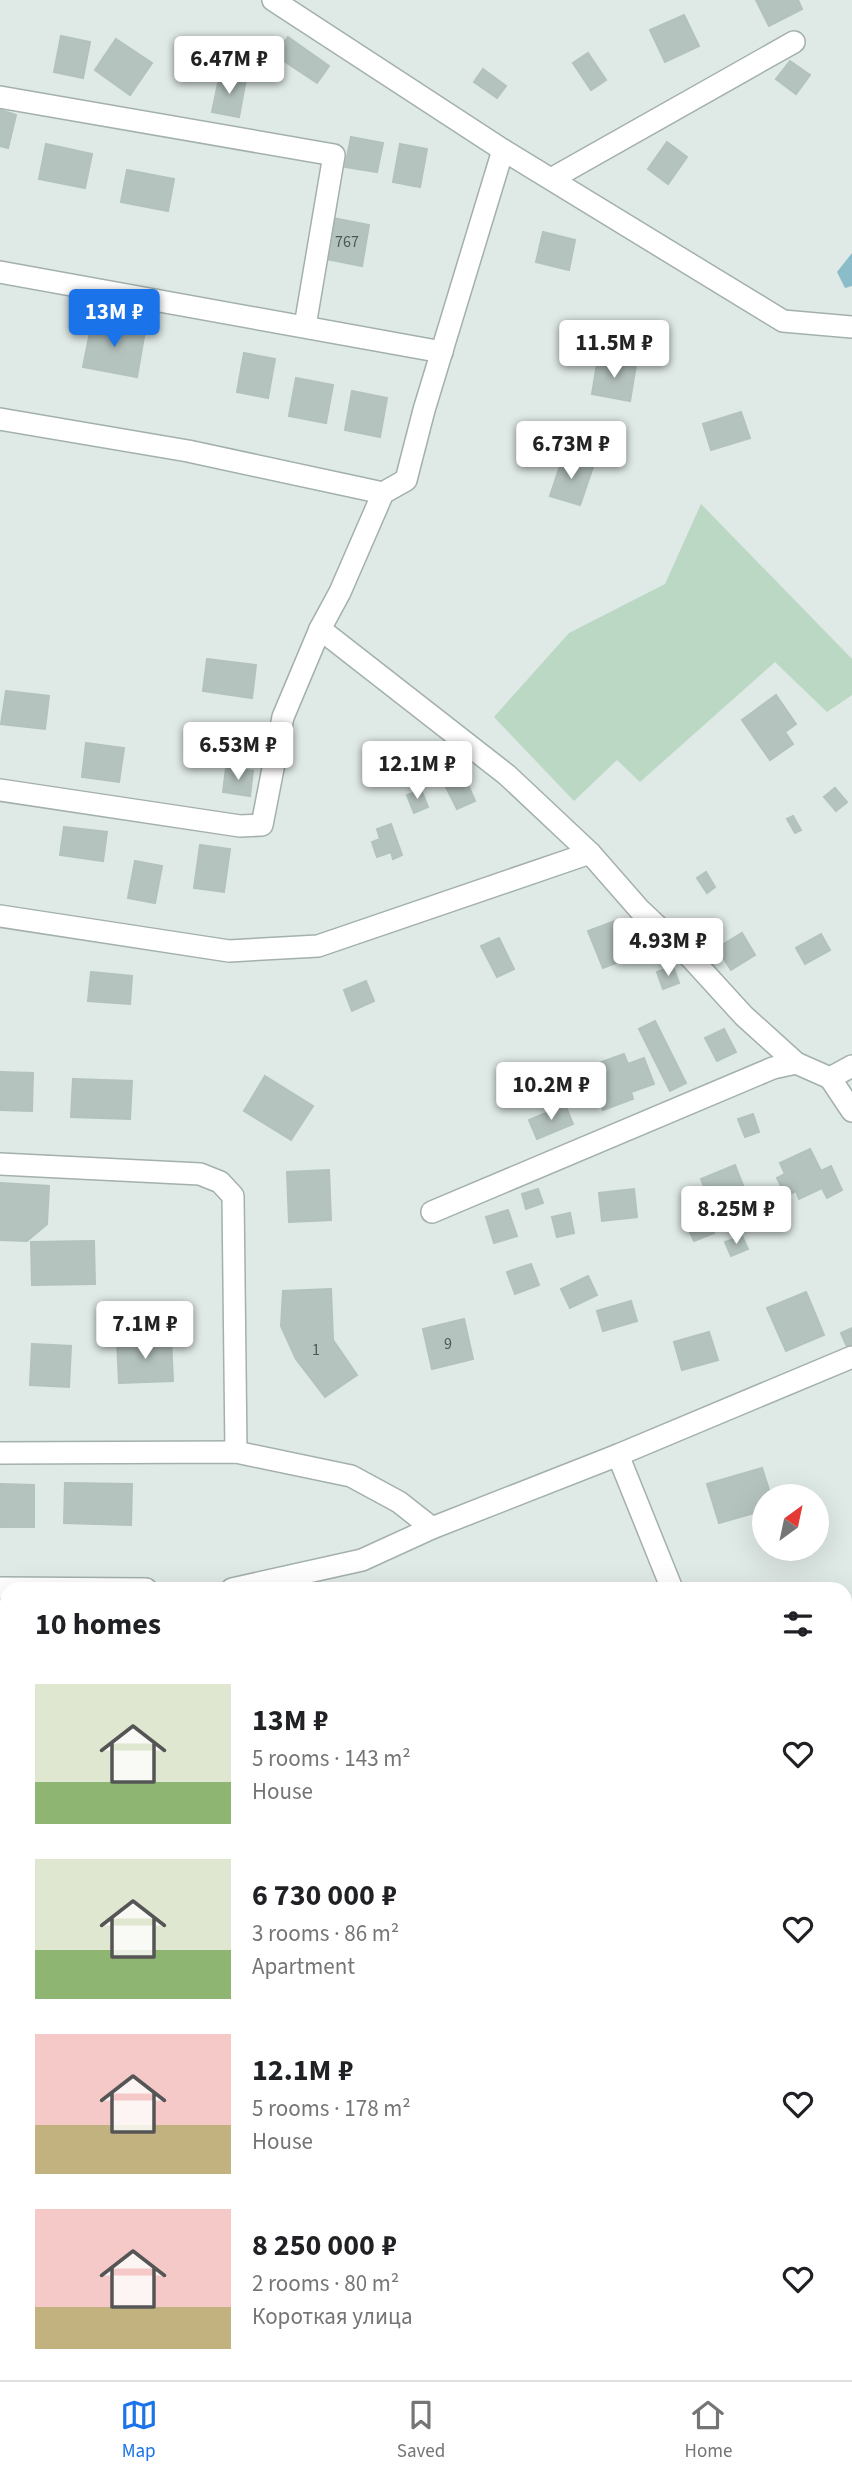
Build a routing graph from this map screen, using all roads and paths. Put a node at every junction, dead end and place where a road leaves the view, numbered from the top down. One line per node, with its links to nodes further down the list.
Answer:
1 (273, 0): 4 (street)
2 (794, 42): 5 (street)
3 (0, 97): 7 (street)
4 (503, 150): 5 (street); 9 (street)
5 (553, 178): 8 (street)
6 (0, 272): 7 (street)
7 (305, 326): 9 (street)
8 (852, 327)
9 (442, 352): 11 (street)
10 (0, 419): 11 (street)
11 (383, 493): 12 (street)
12 (320, 629): 13 (street); 14 (street)
13 (0, 790)
14 (590, 853): 15 (street); 16 (street)
15 (0, 916)
16 (796, 1063): 18 (street); 21 (street)
17 (852, 1066): 18 (street)
18 (830, 1078): 19 (street)
19 (852, 1111)
20 (0, 1164): 23 (street)
21 (432, 1212)
22 (852, 1357): 25 (street)
23 (236, 1452): 24 (street); 26 (street)
24 (0, 1453)
25 (618, 1455): 26 (street); 28 (street)
26 (432, 1528): 27 (street)
27 (263, 1582)
28 (669, 1582)

